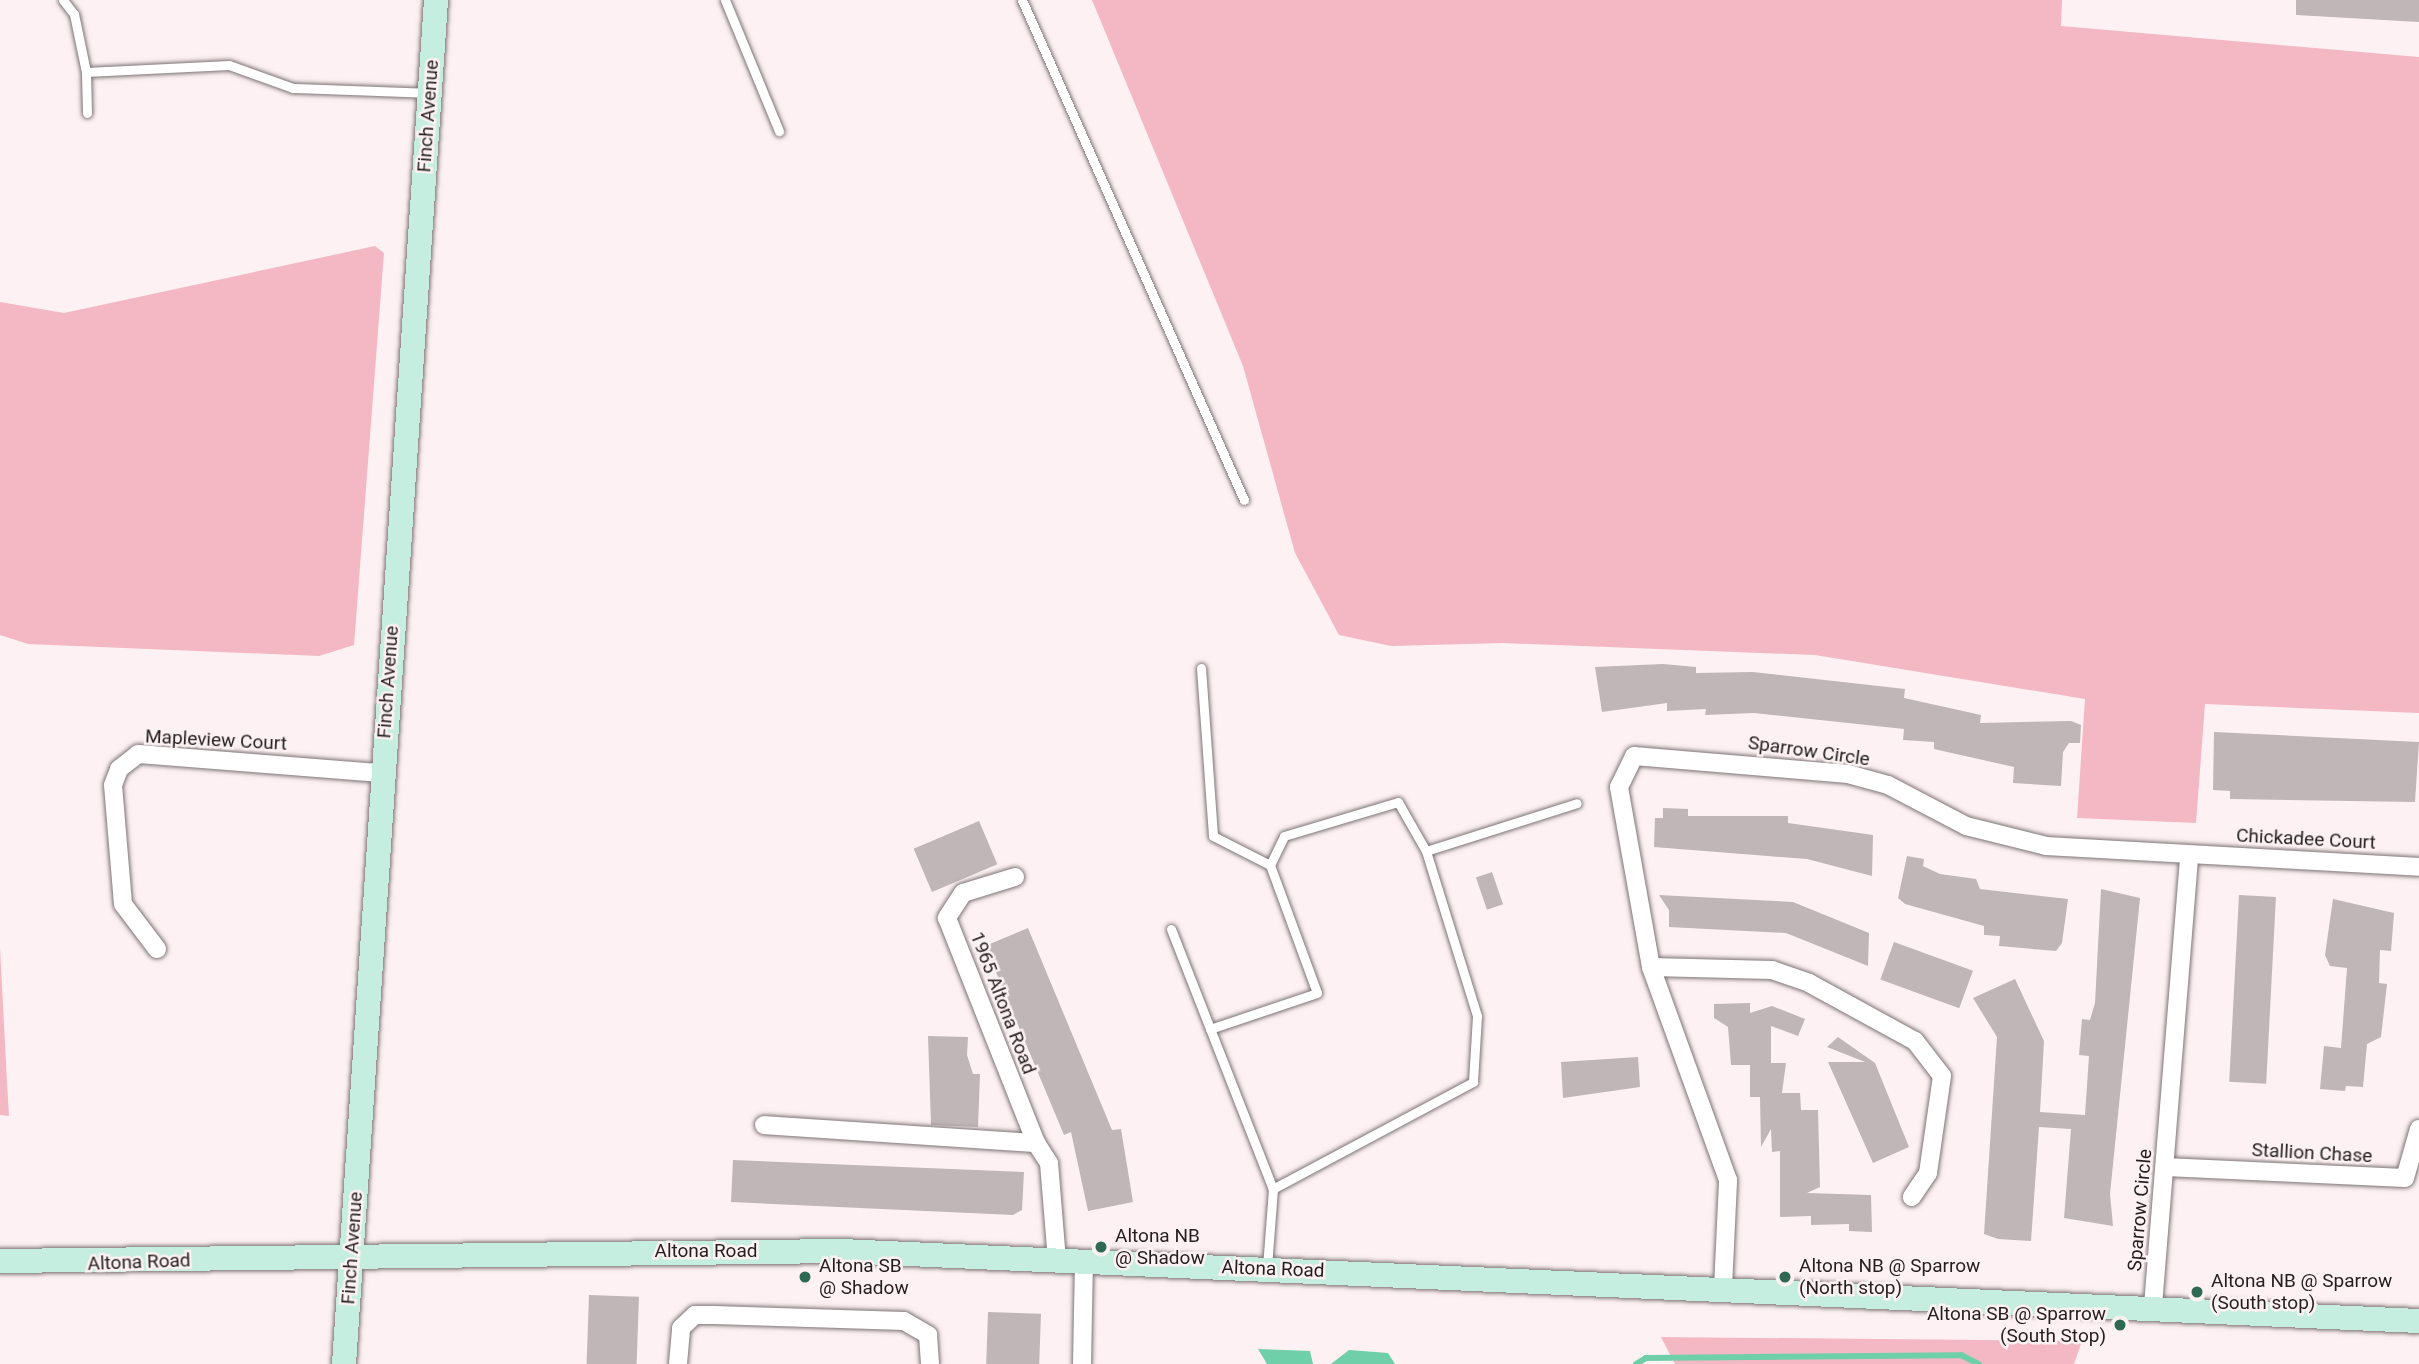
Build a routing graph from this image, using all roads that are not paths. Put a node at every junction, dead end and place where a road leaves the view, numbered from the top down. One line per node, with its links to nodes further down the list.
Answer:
1 (63, 0): 5 (lane)
2 (436, 0): 6 (main road, Finch Avenue)
3 (724, 0): 8 (lane)
4 (1022, 0): 9 (lane)
5 (86, 72): 6 (lane); 7 (lane)
6 (430, 93): 11 (main road, Finch Avenue)
7 (87, 113)
8 (779, 131)
9 (1244, 500)
10 (1201, 668): 15 (lane)
11 (381, 773): 19 (street, Mapleview Court); 28 (main road, Finch Avenue)
12 (1577, 803): 13 (lane)
13 (1426, 851): 15 (lane); 26 (lane)
14 (2189, 855): 16 (street, Chickadee Court); 20 (street, Sparrow Circle); 25 (street, Sparrow Circle)
15 (1270, 865): 21 (lane)
16 (2419, 867)
17 (1015, 877): 24 (street, 1965 Altona Road)
18 (1171, 929): 21 (lane)
19 (158, 948)
20 (1651, 967): 27 (street); 33 (street, Sparrow Circle)
21 (1210, 1029): 26 (lane)
22 (764, 1125): 24 (street)
23 (2419, 1129): 25 (street, Stallion Chase)
24 (1035, 1143): 29 (street, 1965 Altona Road)
25 (2165, 1167): 34 (street, Sparrow Circle)
26 (1273, 1189): 32 (lane)
27 (1912, 1197)
28 (350, 1254): 29 (main road, Altona Road); 30 (main road, Altona Road); 36 (main road, Finch Avenue)
29 (1057, 1260): 31 (main road, Altona Road)
30 (0, 1261)
31 (1084, 1262): 32 (main road, Altona Road); 39 (street)
32 (1267, 1269): 33 (main road, Altona Road)
33 (1723, 1289): 34 (main road, Altona Road)
34 (2153, 1306): 35 (main road, Altona Road)
35 (2419, 1321)
36 (344, 1364)
37 (678, 1364): 38 (street)
38 (930, 1364)
39 (1082, 1364)

